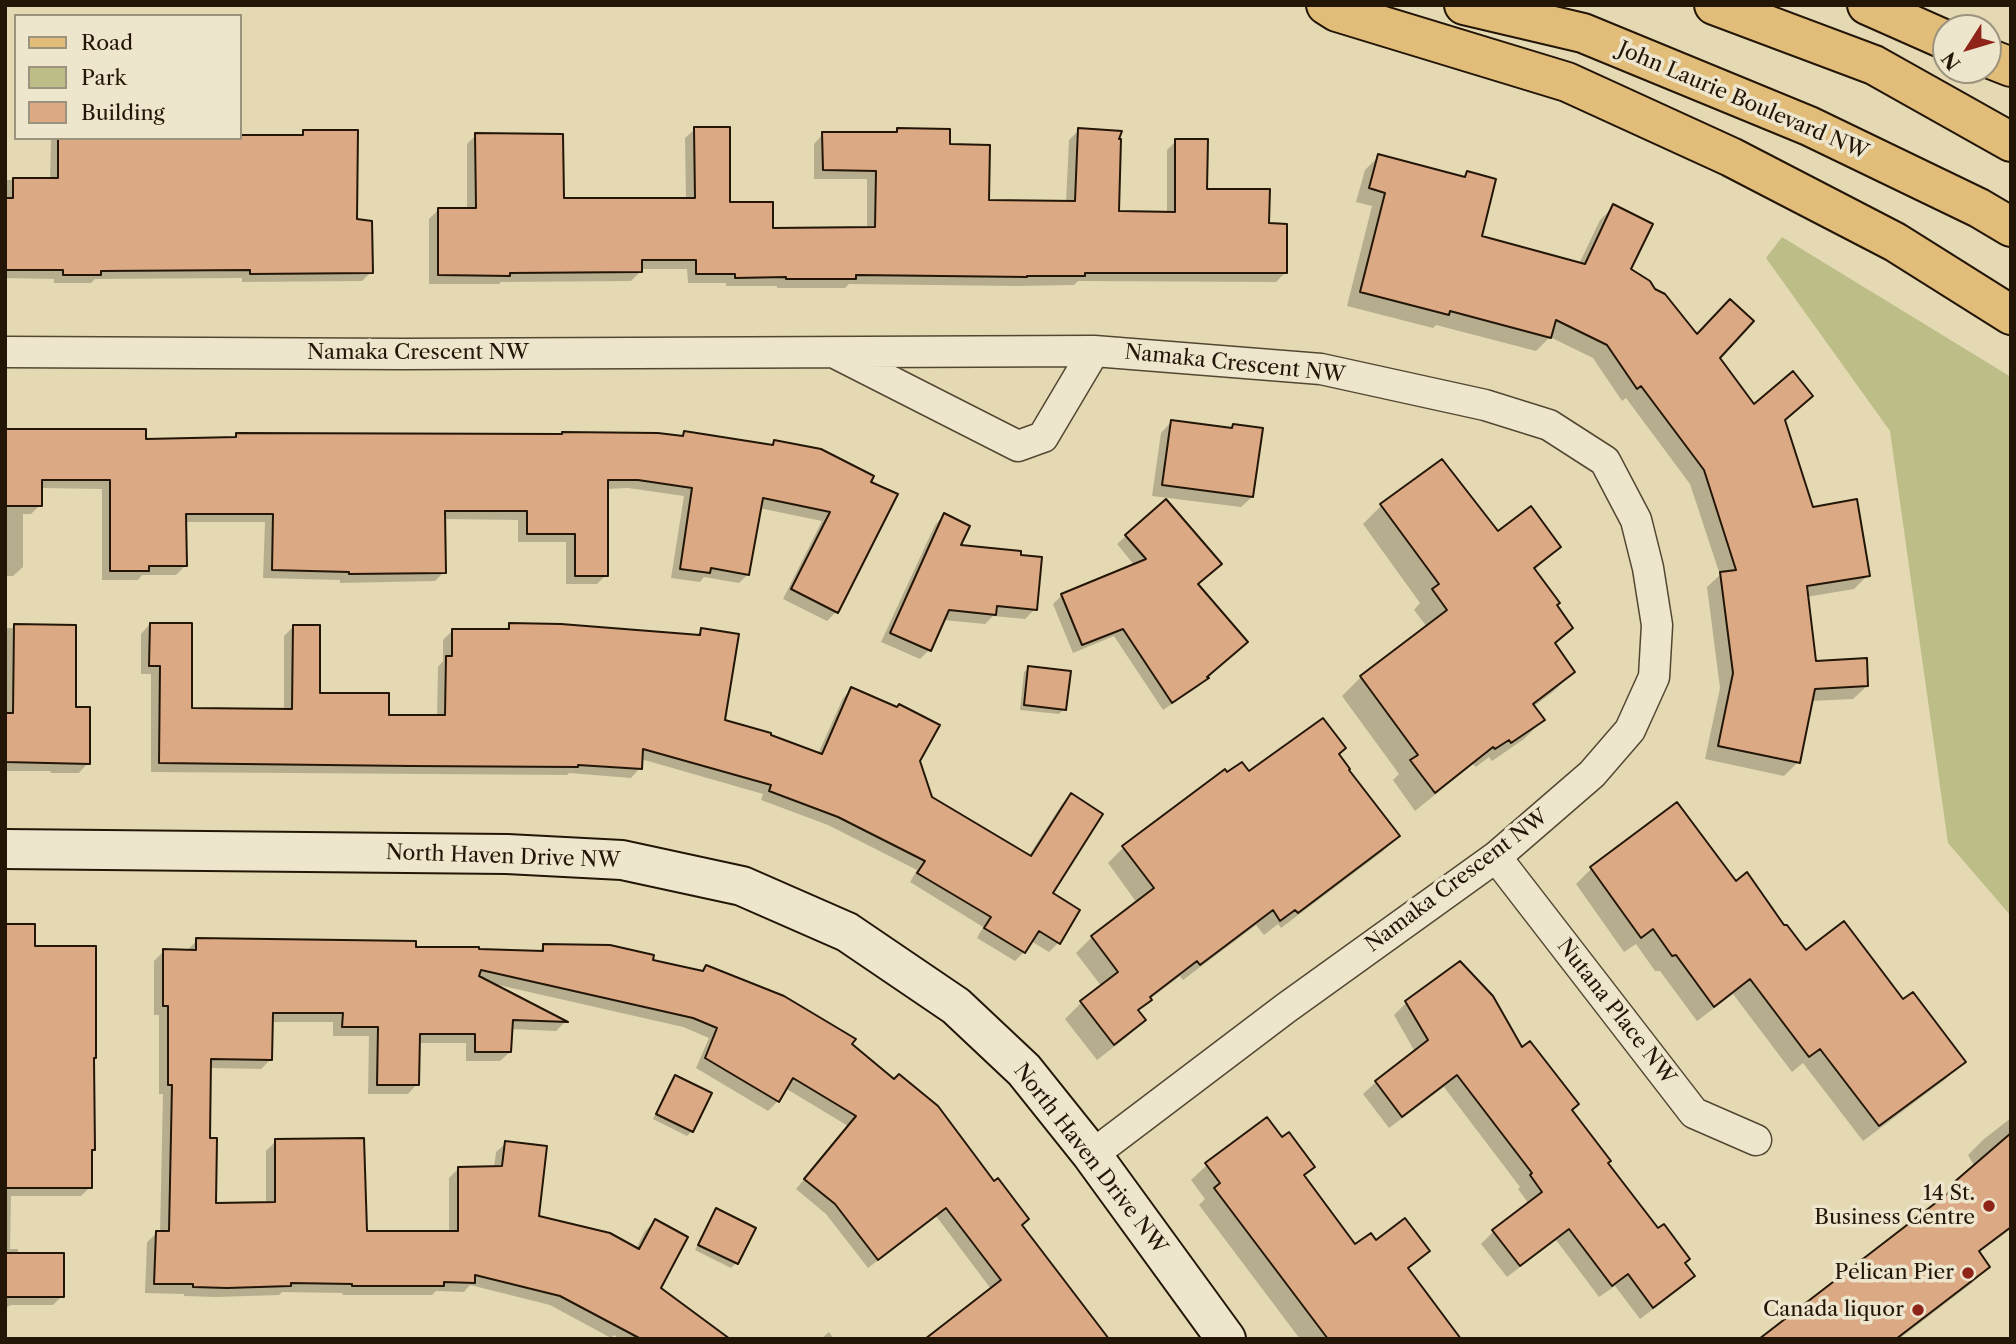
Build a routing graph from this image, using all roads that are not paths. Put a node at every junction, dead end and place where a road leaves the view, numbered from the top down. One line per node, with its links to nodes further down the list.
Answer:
1 (1326, 5): 8 (main road)
2 (1464, 5): 7 (main road, John Laurie Boulevard NW)
3 (1714, 5): 6 (main road)
4 (1867, 5): 5 (main road)
5 (1932, 34)
6 (2011, 142)
7 (2011, 228)
8 (2011, 316)
9 (831, 351): 10 (street, Namaka Crescent NW); 10 (street, Namaka Crescent NW); 11 (street, Namaka Crescent NW)
10 (1094, 351): 13 (street, Namaka Crescent NW)
11 (5, 352)
12 (5, 849): 15 (street, North Haven Drive NW)
13 (1496, 857): 14 (street, Nutana Place NW); 15 (street, Namaka Crescent NW)
14 (1756, 1140)
15 (1092, 1155): 16 (street, North Haven Drive NW)
16 (1226, 1339)

